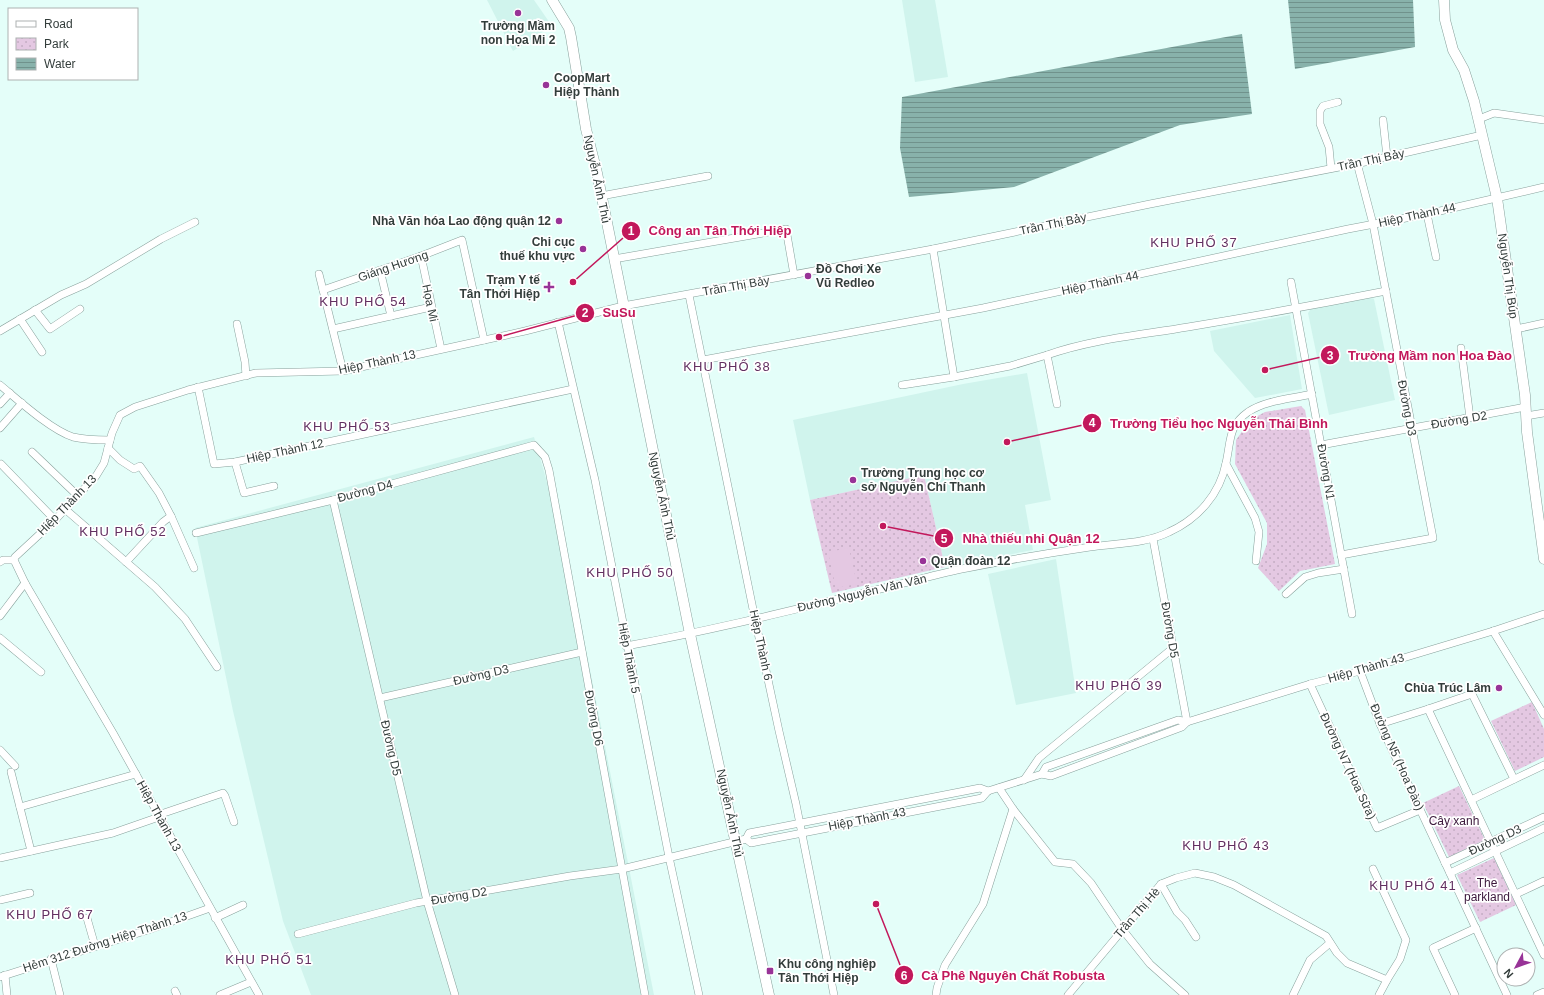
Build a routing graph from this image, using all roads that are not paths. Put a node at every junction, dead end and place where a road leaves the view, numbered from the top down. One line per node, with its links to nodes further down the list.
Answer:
1 (552, 0): 13 (main road, Nguyễn Ảnh Thủ)
2 (1444, 0): 4 (main road, Nguyễn Thị Búp)
3 (1338, 102): 10 (street)
4 (1479, 119): 6 (street); 7 (main road, Nguyễn Thị Búp)
5 (1383, 120): 8 (street)
6 (1544, 120)
7 (1482, 135): 8 (street, Trần Thị Bảy); 14 (main road, Nguyễn Thị Búp)
8 (1388, 156): 9 (street, Trần Thị Bảy)
9 (1357, 163): 10 (street, Trần Thị Bảy); 17 (street, Đường D3)
10 (1331, 168): 18 (street, Trần Thị Bảy)
11 (708, 176): 13 (street)
12 (1544, 187): 14 (street, Hiệp Thành 44)
13 (601, 196): 21 (main road, Nguyễn Ảnh Thủ)
14 (1497, 198): 15 (street, Hiệp Thành 44); 41 (main road, Nguyễn Thị Búp)
15 (1427, 214): 17 (street, Hiệp Thành 44); 20 (street)
16 (195, 222): 33 (street)
17 (1373, 224): 27 (street, Đường D3); 34 (street, Hiệp Thành 44)
18 (933, 249): 24 (street, Trần Thị Bảy); 34 (street)
19 (421, 256): 22 (street, Giáng Hương); 30 (street, Họa Mi); 43 (street, Giáng Hương)
20 (1436, 257)
21 (614, 258): 24 (street); 29 (main road, Nguyễn Ảnh Thủ)
22 (380, 270): 26 (street, Giáng Hương); 35 (street)
23 (319, 274): 26 (street)
24 (794, 275): 28 (street, Trần Thị Bảy)
25 (1291, 282): 32 (street, Đường N1)
26 (323, 290): 40 (street)
27 (1386, 291): 32 (street); 65 (street, Đường D3)
28 (689, 295): 29 (street, Trần Thị Bảy); 48 (street, Hiệp Thành 6)
29 (624, 306): 37 (street, Hiệp Thành 13); 98 (main road, Nguyễn Ảnh Thủ)
30 (431, 307): 35 (street); 44 (street, Họa Mi)
31 (80, 309): 33 (street)
32 (1296, 309): 47 (street); 57 (street, Đường N1)
33 (35, 310): 36 (street)
34 (944, 315): 48 (street, Hiệp Thành 44); 51 (street)
35 (391, 316): 40 (street)
36 (20, 319): 42 (street); 46 (street)
37 (558, 322): 43 (street, Hiệp Thành 13); 55 (street, Hiệp Thành 5)
38 (237, 324): 50 (street)
39 (1544, 324): 41 (street)
40 (333, 329): 49 (street)
41 (1516, 329): 61 (main road, Nguyễn Thị Búp)
42 (0, 331)
43 (484, 340): 44 (street, Hiệp Thành 13)
44 (441, 348): 49 (street, Hiệp Thành 13)
45 (1461, 348): 63 (street)
46 (42, 352)
47 (1047, 355): 51 (street); 60 (street)
48 (703, 360): 96 (street, Hiệp Thành 6)
49 (343, 371): 50 (street, Hiệp Thành 13)
50 (246, 376): 54 (street, Hiệp Thành 13)
51 (954, 377): 53 (street)
52 (0, 384): 56 (street)
53 (902, 385)
54 (198, 387): 66 (street, Hiệp Thành 13); 71 (street, Hiệp Thành 12)
55 (573, 389): 71 (street, Hiệp Thành 12); 100 (street, Hiệp Thành 5)
56 (10, 394): 58 (street); 59 (street)
57 (1312, 394): 67 (street, Đường N1); 73 (street, Đường Nguyễn Văn Vân)
58 (22, 403): 64 (street); 66 (street)
59 (0, 404)
60 (1057, 404)
61 (1526, 412): 62 (street, Đường D2); 63 (street, Đường D2); 77 (main road, Nguyễn Thị Búp)
62 (1544, 413)
63 (1470, 418): 65 (street, Đường D2)
64 (0, 428)
65 (1411, 428): 67 (street, Đường D2); 83 (street, Đường D3)
66 (110, 440): 69 (street, Hiệp Thành 13)
67 (1321, 445): 83 (street, Đường N1)
68 (534, 446): 76 (street, Đường D4); 102 (street, Đường D6)
69 (108, 448): 75 (street, Hiệp Thành 13); 79 (street)
70 (32, 452): 75 (street)
71 (236, 462): 74 (street)
72 (1, 464): 80 (street)
73 (1226, 464): 82 (street, Đường Nguyễn Văn Vân); 86 (street)
74 (274, 486)
75 (78, 496): 78 (street, Hiệp Thành 13)
76 (333, 500): 81 (street, Đường D4); 107 (street, Đường D5)
77 (1540, 500): 84 (main road, Nguyễn Thị Búp)
78 (65, 510): 80 (street, Hiệp Thành 13); 88 (street)
79 (171, 516): 88 (street); 89 (street)
80 (55, 520): 85 (street, Hiệp Thành 13)
81 (196, 533)
82 (1153, 539): 96 (street, Đường Nguyễn Văn Vân); 101 (street, Đường D5)
83 (1341, 555): 90 (street, Đường N1)
84 (1544, 559)
85 (14, 560): 87 (street); 91 (street, Hiệp Thành 13)
86 (1256, 561)
87 (0, 562)
88 (126, 562): 103 (street)
89 (194, 568)
90 (1344, 568): 92 (street); 93 (street, Đường N1)
91 (25, 583): 95 (street); 114 (street, Hiệp Thành 13)
92 (1286, 594)
93 (1352, 614)
94 (1544, 614): 97 (street, Hiệp Thành 43)
95 (0, 616)
96 (755, 619): 98 (street, Đường Nguyễn Văn Vân); 126 (street, Hiệp Thành 6)
97 (1494, 631): 104 (street, Hiệp Thành 43); 109 (street)
98 (690, 634): 100 (street, Đường Nguyễn Văn Vân); 130 (main road, Nguyễn Ảnh Thủ)
99 (0, 638): 105 (street)
100 (626, 646): 134 (street, Hiệp Thành 5)
101 (1173, 648): 110 (street, Đường D5); 116 (street)
102 (582, 652): 107 (street, Đường D3); 137 (street, Đường D6)
103 (217, 667)
104 (1360, 671): 106 (street, Hiệp Thành 43); 111 (street, Đường N5 (Hoa Đào))
105 (41, 672)
106 (1310, 684): 110 (street, Hiệp Thành 43); 122 (street, Đường N7 (Hoa Sữa))
107 (380, 698): 145 (street, Đường D5)
108 (1428, 709): 111 (street); 115 (street); 119 (street)
109 (1544, 714)
110 (1187, 722): 116 (street, Hiệp Thành 43)
111 (1380, 724): 122 (street, Đường N5 (Hoa Đào))
112 (0, 750): 120 (street)
113 (1544, 764): 115 (street)
114 (136, 774): 120 (street); 123 (street, Hiệp Thành 13)
115 (1514, 779): 119 (street)
116 (1024, 780): 117 (street, Hiệp Thành 43)
117 (999, 788): 118 (street, Hiệp Thành 43); 121 (street)
118 (988, 792): 126 (street, Hiệp Thành 43); 128 (street, Hiệp Thành 43)
119 (1470, 800): 131 (street)
120 (20, 808): 132 (street)
121 (1013, 809): 151 (street); 171 (street)
122 (1420, 810): 136 (street, Đường N5 (Hoa Đào))
123 (159, 816): 125 (street); 132 (street); 147 (street, Hiệp Thành 13)
124 (1544, 817): 131 (street, Đường D3)
125 (234, 822)
126 (800, 823): 128 (street, Hiệp Thành 6); 129 (street, Hiệp Thành 43)
127 (1544, 828): 133 (street, Đường D3)
128 (802, 833): 129 (street, Hiệp Thành 43); 170 (street, Hiệp Thành 6)
129 (746, 839): 130 (street, Hiệp Thành 43)
130 (736, 841): 134 (street, Hiệp Thành 43); 169 (main road, Nguyễn Ảnh Thủ)
131 (1491, 842): 133 (street); 136 (street, Đường D3)
132 (31, 851): 135 (street)
133 (1495, 852): 139 (street, Đường D3); 143 (street)
134 (668, 857): 137 (street, Hiệp Thành 43); 168 (street, Hiệp Thành 5)
135 (0, 858)
136 (1445, 863): 139 (street, Đường N5 (Hoa Đào))
137 (622, 869): 145 (street, Đường D2); 167 (street, Đường D6)
138 (1373, 869): 159 (street)
139 (1450, 874): 150 (street, Đường N5 (Hoa Đào))
140 (1544, 881): 143 (street)
141 (1161, 884): 151 (street, Trần Thị Hè); 153 (street); 154 (street, Trần Thị Hè)
142 (30, 893): 144 (street)
143 (1516, 894): 156 (street)
144 (0, 900)
145 (427, 901): 152 (street, Đường D2); 166 (street, Đường D5)
146 (243, 905): 149 (street)
147 (210, 908): 149 (street, Hiệp Thành 13); 155 (street, Hẻm 312 Đường Hiệp Thành 13)
148 (87, 918): 155 (street)
149 (215, 918): 160 (street, Hiệp Thành 13)
150 (1476, 928): 176 (street); 177 (street, Đường N5 (Hoa Đào))
151 (1122, 929): 172 (street, Trần Thị Hè); 173 (street)
152 (298, 934)
153 (1196, 936)
154 (1330, 943): 159 (street, Trần Thị Hè); 174 (street)
155 (95, 946): 157 (street, Hẻm 312 Đường Hiệp Thành 13)
156 (1544, 954)
157 (51, 960): 158 (street, Hẻm 312 Đường Hiệp Thành 13); 163 (street)
158 (2, 976): 162 (street)
159 (1387, 980): 175 (street)
160 (251, 982): 164 (street); 165 (street, Hiệp Thành 13)
161 (1544, 992): 178 (street)
162 (7, 995)
163 (60, 995)
164 (220, 995)
165 (259, 995)
166 (455, 995)
167 (646, 995)
168 (699, 995)
169 (769, 995)
170 (834, 995)
171 (936, 995)
172 (1068, 995)
173 (1185, 995)
174 (1293, 995)
175 (1379, 995)
176 (1455, 995)
177 (1507, 995)
178 (1537, 995)

